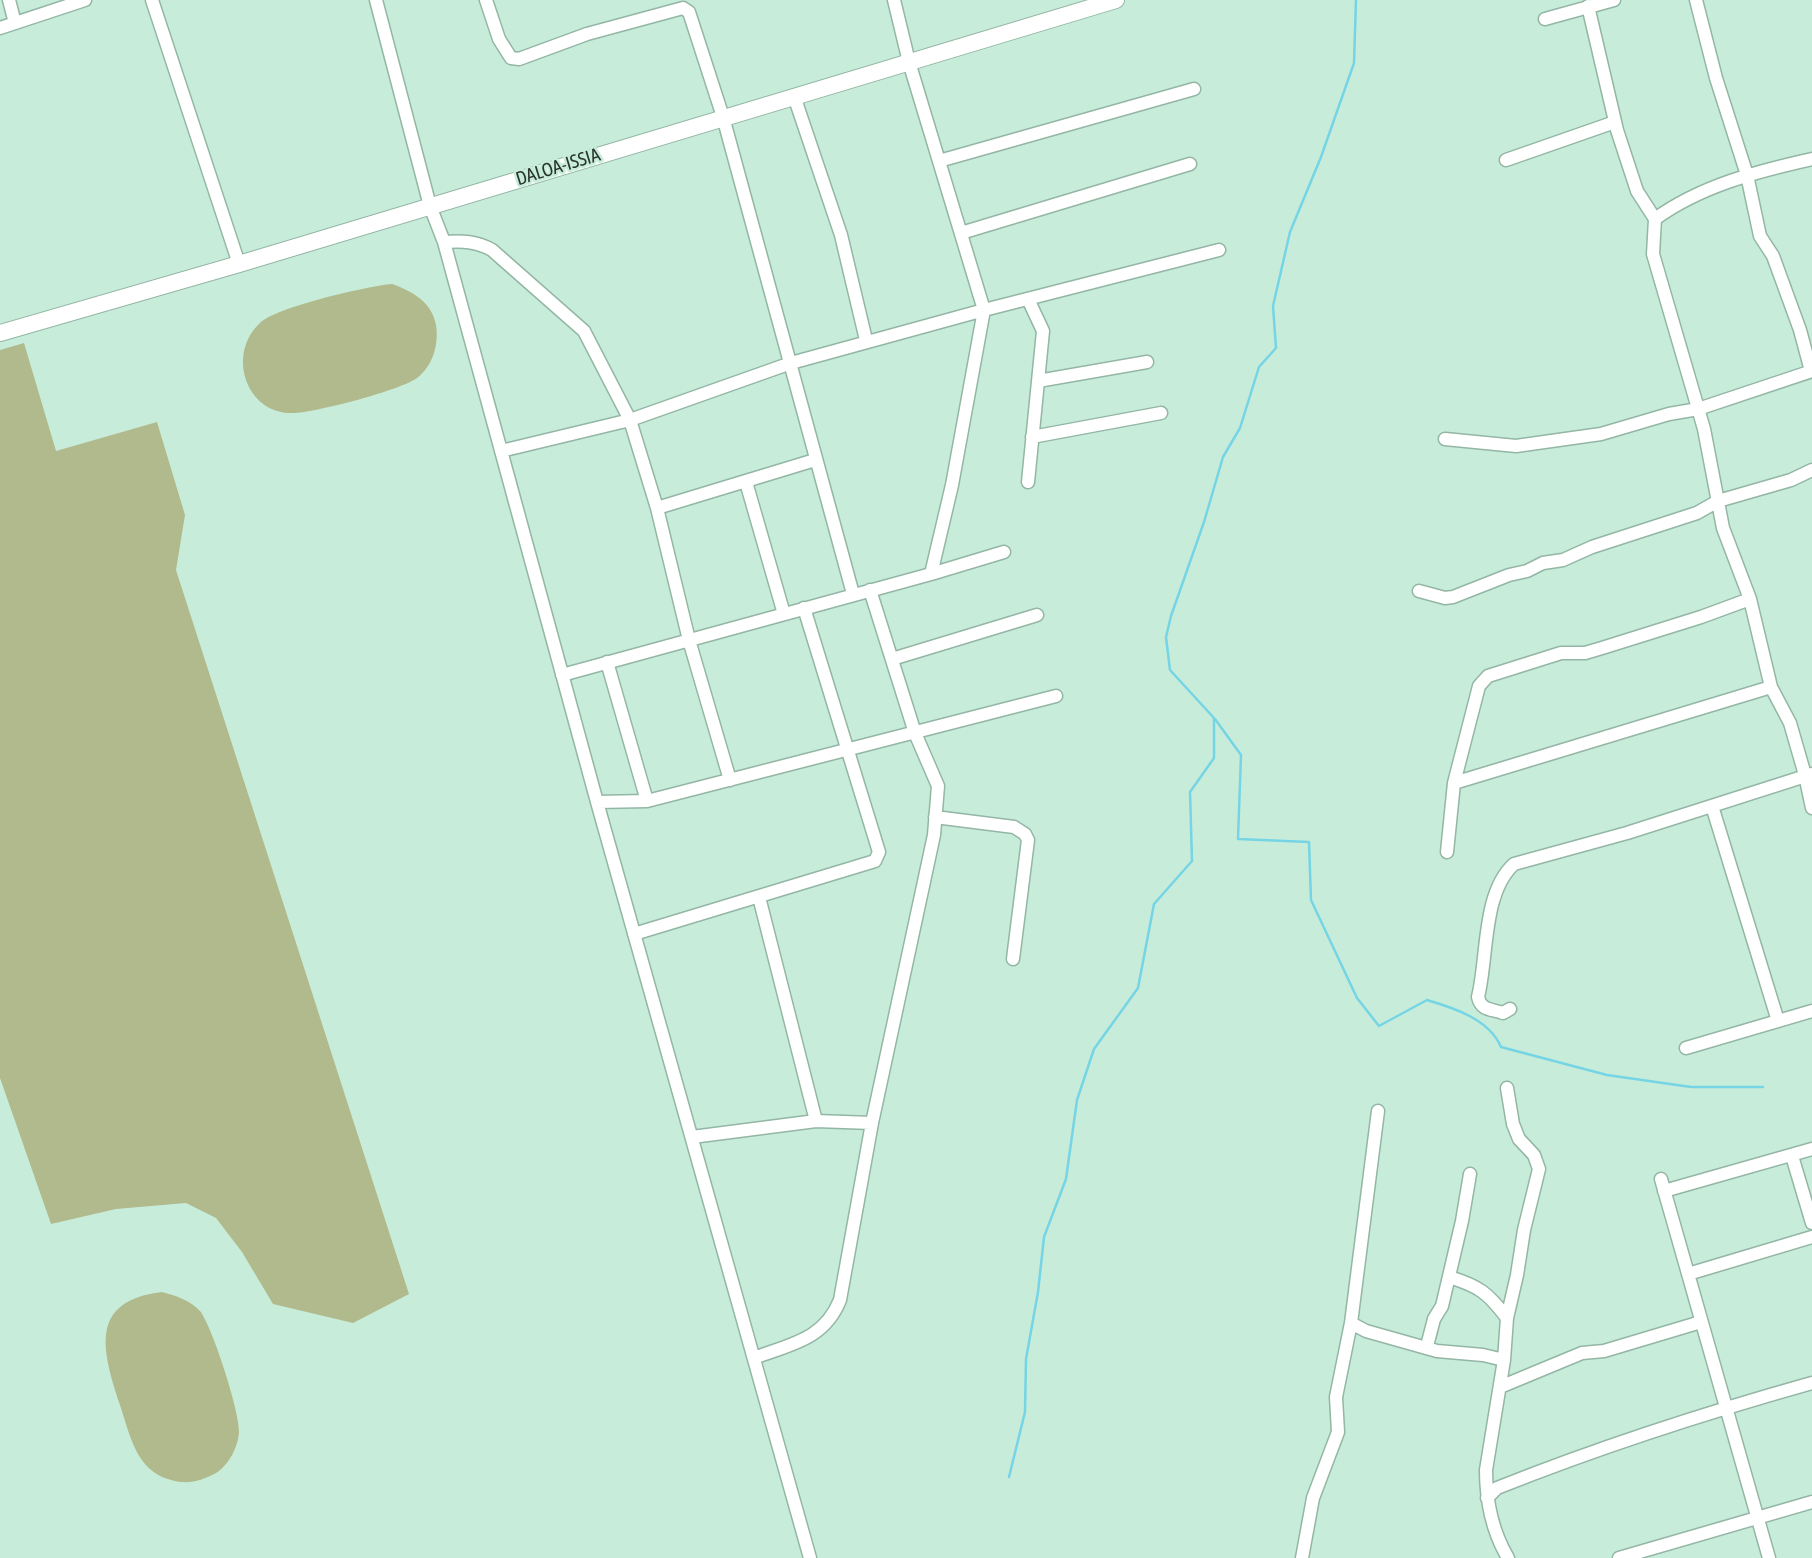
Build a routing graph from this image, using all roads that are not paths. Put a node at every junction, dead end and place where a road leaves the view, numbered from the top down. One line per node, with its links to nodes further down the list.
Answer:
1 (9, 0): 12 (street)
2 (85, 0): 12 (street)
3 (152, 0): 29 (street)
4 (376, 0): 24 (street)
5 (486, 0): 17 (street)
6 (894, 0): 14 (street)
7 (1116, 0): 14 (main road, DALOA-ISSIA)
8 (1614, 0): 10 (street)
9 (1696, 0): 23 (street)
10 (1588, 6): 11 (street); 18 (street)
11 (1545, 19)
12 (15, 23): 13 (street)
13 (0, 28)
14 (909, 61): 16 (main road, DALOA-ISSIA); 21 (street)
15 (1194, 89): 21 (street)
16 (794, 96): 17 (main road, DALOA-ISSIA); 33 (street)
17 (723, 117): 24 (main road, DALOA-ISSIA); 35 (street)
18 (1615, 122): 20 (street); 25 (street)
19 (1812, 159): 23 (street)
20 (1506, 160)
21 (939, 161): 26 (street)
22 (1191, 164): 26 (street)
23 (1747, 175): 25 (street); 36 (street)
24 (430, 206): 27 (street); 29 (main road, DALOA-ISSIA)
25 (1655, 219): 38 (street)
26 (961, 233): 31 (street)
27 (444, 242): 40 (street); 43 (street)
28 (1219, 250): 30 (street)
29 (239, 264): 32 (main road, DALOA-ISSIA)
30 (1028, 299): 31 (street); 37 (street)
31 (984, 310): 33 (street); 51 (street)
32 (0, 333)
33 (866, 340): 35 (street)
34 (1147, 362): 37 (street)
35 (791, 363): 40 (street); 44 (street)
36 (1812, 371): 38 (street)
37 (1038, 381): 41 (street)
38 (1698, 409): 42 (street); 48 (street)
39 (1161, 413): 41 (street)
40 (629, 420): 43 (street); 49 (street)
41 (1032, 437): 47 (street)
42 (1445, 439)
43 (501, 451): 62 (street)
44 (815, 460): 46 (street); 54 (street)
45 (1812, 470): 48 (street)
46 (746, 482): 49 (street); 57 (street)
47 (1027, 482)
48 (1718, 501): 53 (street); 55 (street)
49 (657, 509): 59 (street)
50 (1004, 552): 51 (street)
51 (931, 574): 52 (street)
52 (870, 590): 54 (street); 60 (street)
53 (1419, 591)
54 (853, 594): 56 (street)
55 (1750, 599): 63 (street); 69 (street)
56 (804, 608): 57 (street); 66 (street)
57 (784, 614): 59 (street)
58 (1037, 615): 60 (street)
59 (689, 640): 61 (street); 68 (street)
60 (892, 659): 65 (street)
61 (607, 662): 62 (street); 70 (street)
62 (562, 675): 71 (street)
63 (1771, 687): 67 (street); 69 (street)
64 (1056, 696): 65 (street)
65 (915, 733): 66 (street); 74 (street)
66 (847, 751): 68 (street); 76 (street)
67 (1809, 774): 72 (street); 73 (street)
68 (730, 780): 70 (street)
69 (1454, 783): 75 (street)
70 (647, 801): 71 (street)
71 (597, 802): 77 (street)
72 (1712, 806): 79 (street); 81 (street)
73 (1812, 808)
74 (935, 817): 78 (street); 86 (street)
75 (1447, 852)
76 (759, 897): 77 (street); 85 (street)
77 (634, 934): 87 (street)
78 (1013, 959)
79 (1510, 1009)
80 (1812, 1012): 81 (street)
81 (1778, 1021): 82 (street)
82 (1686, 1048)
83 (1507, 1088): 95 (street)
84 (1378, 1111): 97 (street)
85 (816, 1121): 86 (street); 87 (street)
86 (872, 1123): 99 (street)
87 (692, 1137): 99 (street)
88 (1812, 1149): 89 (street)
89 (1792, 1156): 91 (street); 93 (street)
90 (1470, 1174): 94 (street)
91 (1812, 1223)
92 (1812, 1237): 93 (street)
93 (1688, 1274): 96 (street)
94 (1449, 1277): 95 (street); 98 (street)
95 (1507, 1318): 100 (street)
96 (1701, 1322): 102 (street); 103 (street)
97 (1351, 1323): 98 (street); 108 (street)
98 (1427, 1346): 100 (street)
99 (754, 1358): 107 (street)
100 (1504, 1360): 102 (street)
101 (1812, 1383): 103 (street)
102 (1500, 1387): 104 (street)
103 (1726, 1408): 104 (street); 106 (street)
104 (1487, 1498): 109 (street)
105 (1812, 1502): 106 (street)
106 (1757, 1517): 110 (street); 111 (street)
107 (810, 1558)
108 (1302, 1558)
109 (1508, 1558)
110 (1619, 1558)
111 (1769, 1558)

